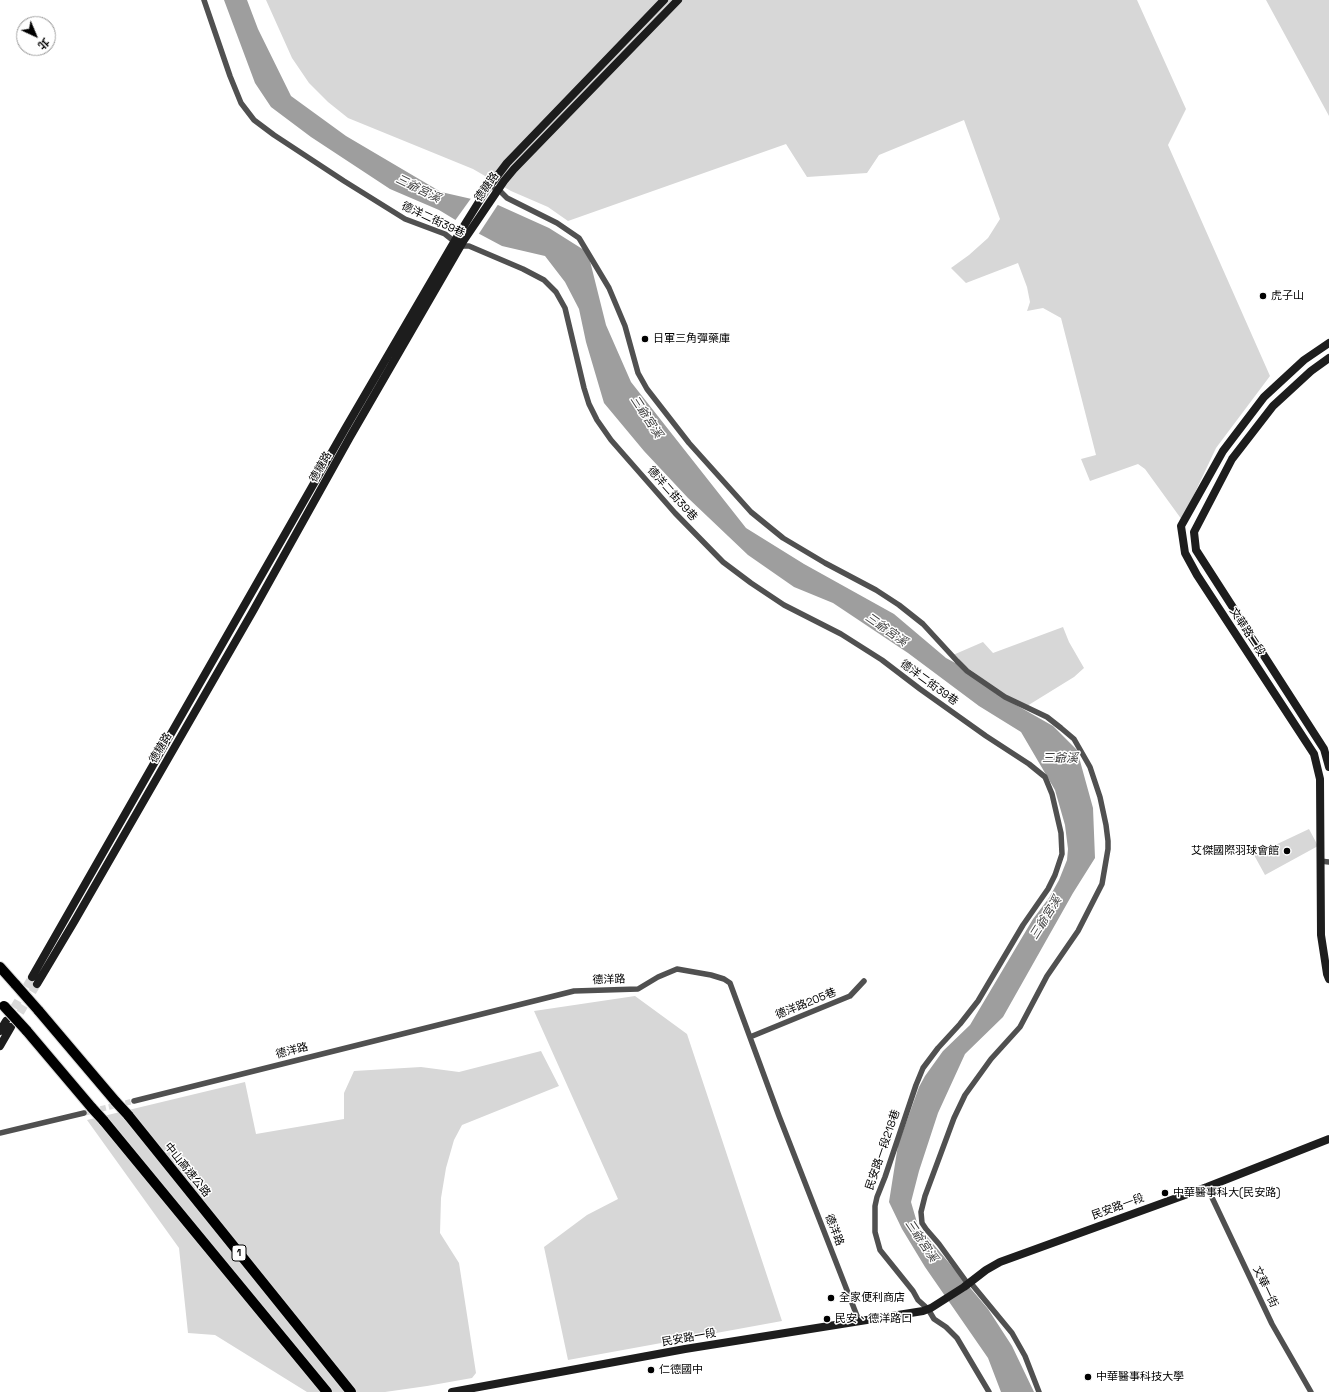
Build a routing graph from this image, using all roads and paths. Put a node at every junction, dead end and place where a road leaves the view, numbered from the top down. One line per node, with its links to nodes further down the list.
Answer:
1 (204, 0): 6 (street, 德洋二街39巷)
2 (664, 0): 4 (street, 德糖路)
3 (678, 0): 5 (street, 德糖路)
4 (487, 189): 5 (street); 6 (street, 德糖路)
5 (496, 192): 6 (street, 德糖路); 26 (street)
6 (459, 241): 12 (street, 德糖路); 15 (street, 德糖路); 16 (street, 德洋二街39巷)
7 (1329, 343): 10 (street, 文華路二段)
8 (1329, 358): 9 (street, 文華路二段)
9 (1329, 767)
10 (1325, 861): 13 (street, 文華路二段)
11 (0, 966): 30 (highway, 中山高速公路 / 1, bridge)
12 (32, 977)
13 (1329, 979)
14 (864, 981): 19 (street, 德洋路205巷)
15 (37, 984)
16 (978, 1001): 27 (street, 民安路一段218巷)
17 (2, 1003): 22 (highway, 1, bridge)
18 (0, 1031): 20 (street)
19 (750, 1037): 21 (street, 德洋路); 28 (street, 德洋路)
20 (0, 1046)
21 (134, 1101)
22 (88, 1111): 23 (street); 29 (highway, 1, bridge)
23 (0, 1133)
24 (1329, 1139): 25 (street, 民安路一段)
25 (1207, 1187): 26 (street, 民安路一段); 34 (street, 文華一街)
26 (967, 1285): 27 (street, 民安路一段); 33 (street)
27 (930, 1308): 28 (street, 民安路一段); 32 (street, 民安路一段218巷)
28 (859, 1321): 31 (street, 民安路一段)
29 (327, 1392)
30 (352, 1392)
31 (452, 1392)
32 (989, 1392)
33 (1039, 1392)
34 (1311, 1392)

